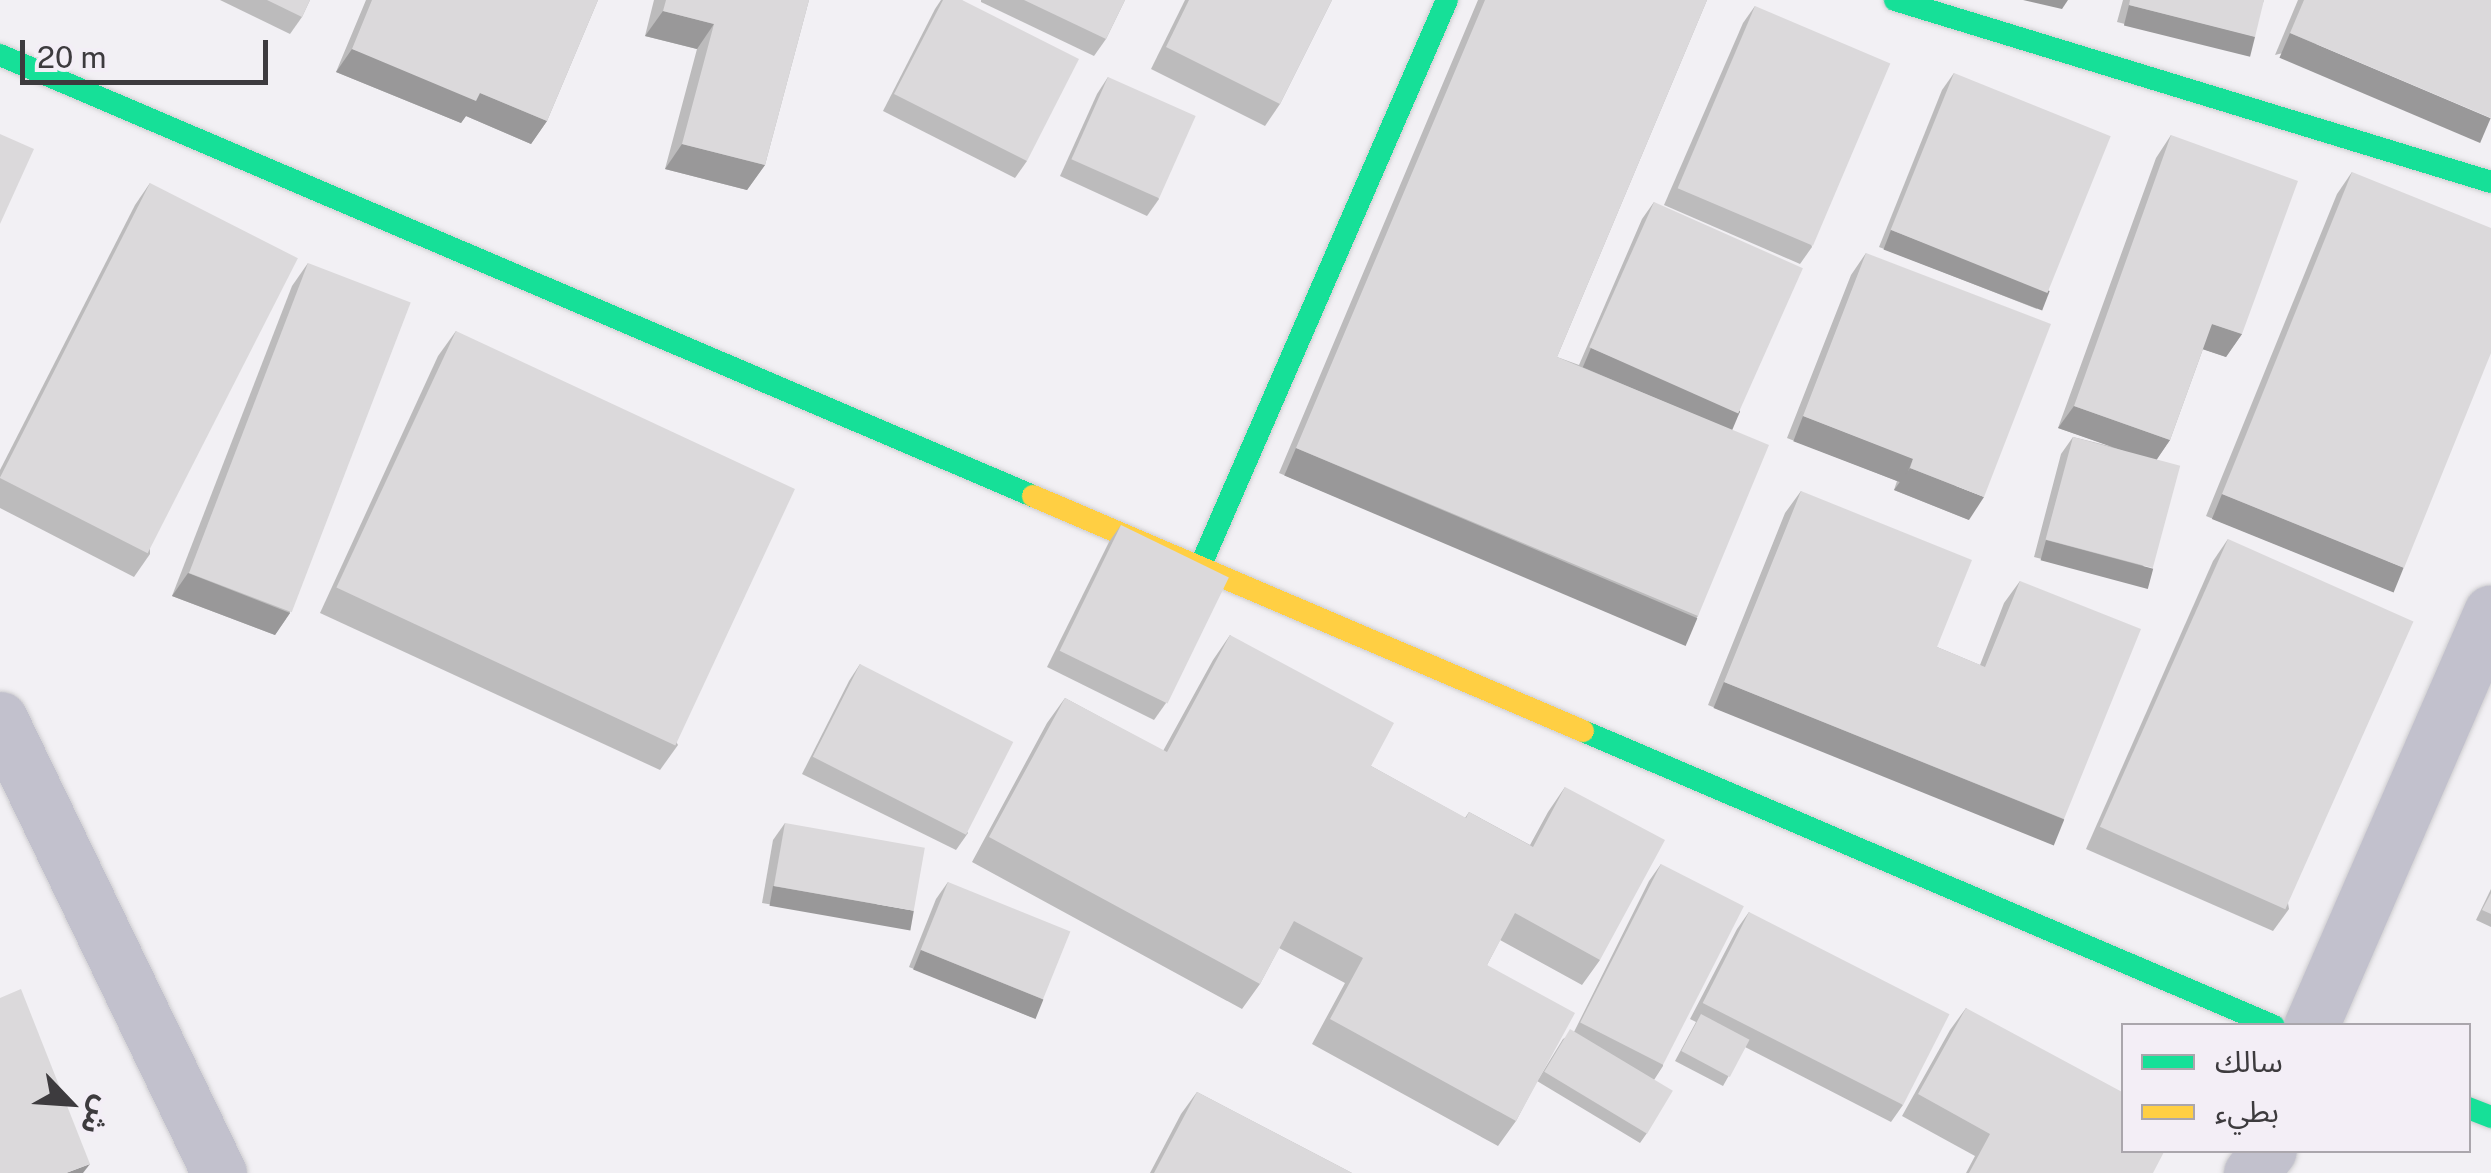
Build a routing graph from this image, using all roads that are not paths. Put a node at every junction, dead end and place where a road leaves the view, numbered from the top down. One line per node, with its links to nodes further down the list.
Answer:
1 (1447, 0): 5 (street)
2 (1895, 0): 4 (street)
3 (0, 55): 5 (street)
4 (2491, 182)
5 (1200, 567): 8 (street)
6 (2491, 612): 9 (street)
7 (0, 719): 11 (street)
8 (2267, 1023)
9 (2312, 1023)
10 (2267, 1153): 12 (street)
11 (219, 1173)
12 (2250, 1173)

